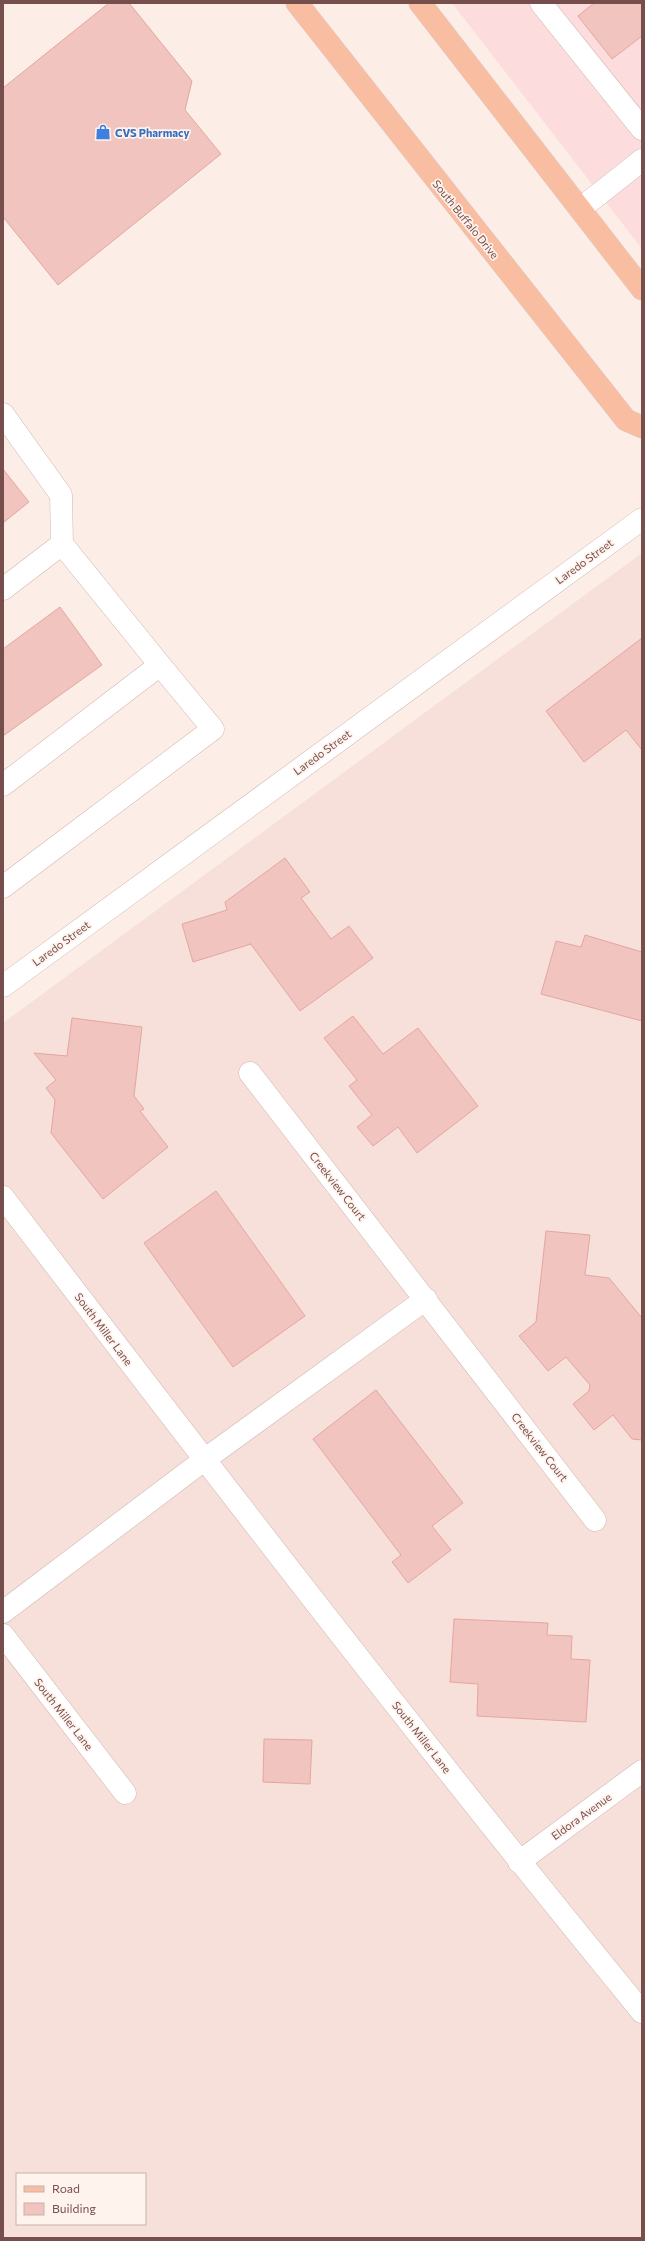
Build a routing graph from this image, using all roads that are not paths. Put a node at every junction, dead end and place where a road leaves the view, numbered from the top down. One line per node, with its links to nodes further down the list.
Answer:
1 (297, 3): 9 (main road, South Buffalo Drive)
2 (420, 3): 6 (main road)
3 (549, 6): 4 (street)
4 (642, 129)
5 (642, 160): 6 (street)
6 (580, 209): 7 (main road)
7 (642, 289)
8 (3, 414): 11 (street)
9 (642, 427)
10 (642, 519): 16 (street, Laredo Street)
11 (62, 544): 12 (street); 13 (street)
12 (3, 589)
13 (160, 665): 14 (street); 15 (street)
14 (3, 785)
15 (3, 886)
16 (3, 986)
17 (250, 1073): 19 (street, Creekview Court)
18 (3, 1197): 20 (street, South Miller Lane)
19 (426, 1299): 20 (street); 21 (street, Creekview Court)
20 (204, 1460): 22 (street); 26 (street, South Miller Lane)
21 (595, 1520)
22 (3, 1612)
23 (3, 1635): 25 (street, South Miller Lane)
24 (642, 1771): 26 (street, Eldora Avenue)
25 (125, 1793)
26 (519, 1862): 27 (street, South Miller Lane)
27 (642, 2012)

